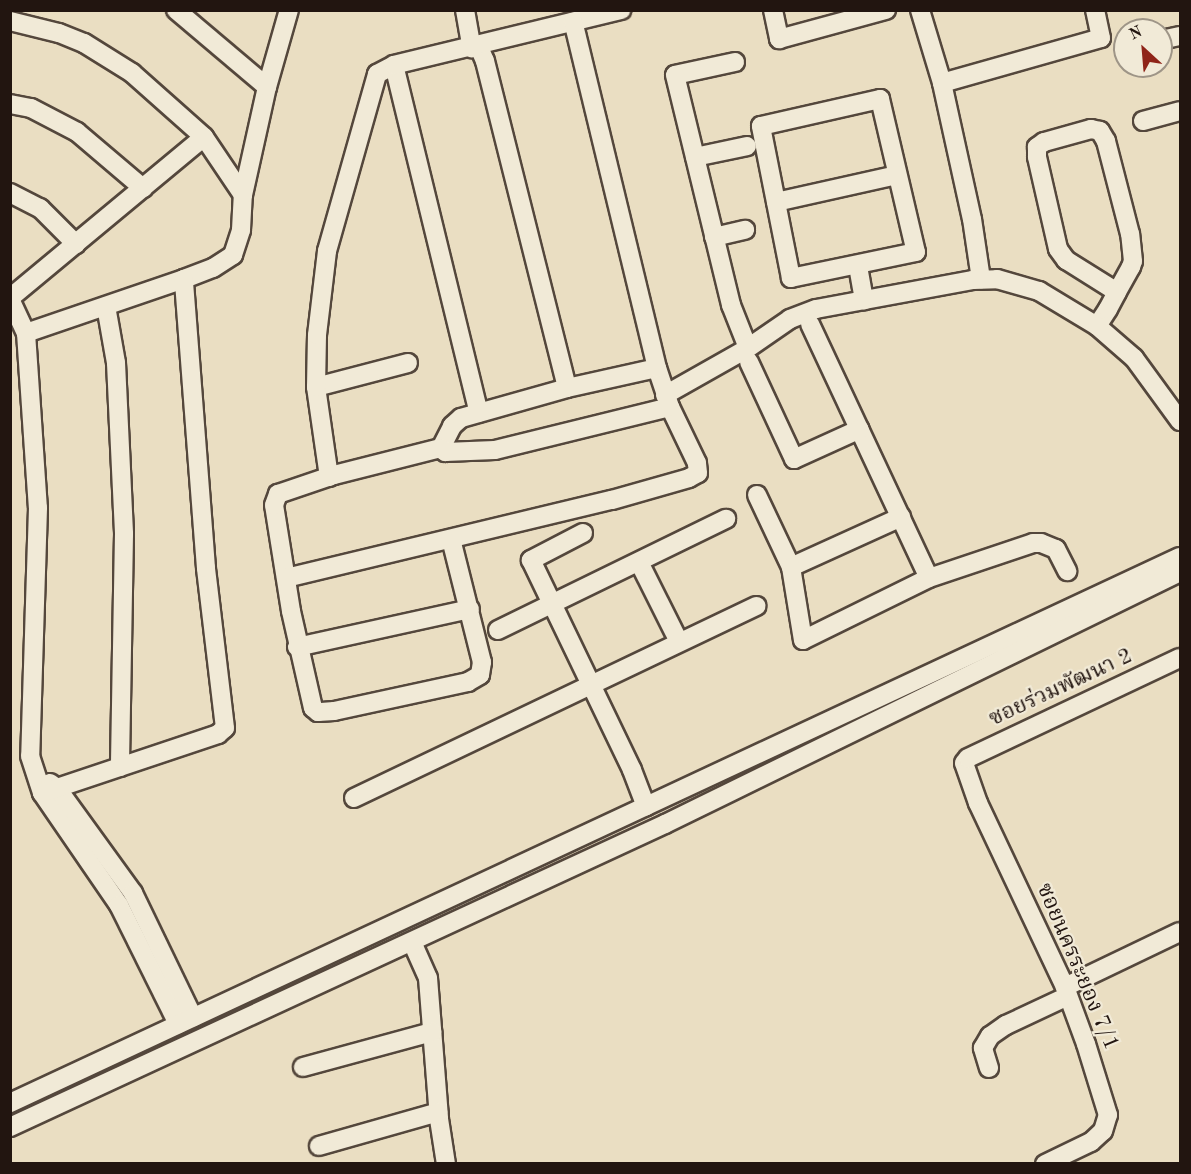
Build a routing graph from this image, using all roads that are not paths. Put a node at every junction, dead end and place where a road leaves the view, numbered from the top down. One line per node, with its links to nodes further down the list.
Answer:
1 (176, 10): 16 (street)
2 (289, 10): 16 (street)
3 (465, 10): 12 (street)
4 (621, 10): 10 (street)
5 (773, 10): 9 (street)
6 (886, 10): 9 (street)
7 (920, 10): 15 (street)
8 (1095, 10): 15 (street)
9 (856, 14)
10 (584, 17): 12 (street); 45 (street)
11 (10, 21): 20 (street)
12 (476, 47): 14 (street); 44 (street)
13 (735, 62): 22 (street)
14 (394, 65): 43 (street); 46 (street)
15 (942, 83): 33 (street)
16 (267, 87): 26 (street)
17 (10, 104): 24 (street)
18 (1180, 111): 19 (street)
19 (1143, 121)
20 (204, 137): 24 (street); 26 (street)
21 (747, 146): 22 (street)
22 (694, 157): 29 (street)
23 (897, 175): 27 (street); 27 (street); 31 (street)
24 (143, 188): 30 (street)
25 (10, 192): 30 (street)
26 (243, 195): 32 (street)
27 (776, 202): 31 (street)
28 (745, 230): 29 (street)
29 (714, 237): 41 (street)
30 (76, 244): 35 (street)
31 (851, 268): 36 (street)
32 (184, 279): 37 (street); 72 (street)
33 (977, 279): 36 (street); 39 (street)
34 (1117, 292): 34 (street); 39 (street)
35 (10, 299): 40 (street)
36 (858, 301): 41 (street)
37 (106, 306): 40 (street); 72 (street)
38 (810, 324): 48 (street)
39 (1097, 326): 47 (street)
40 (26, 333): 73 (street)
41 (748, 355): 45 (street); 48 (street)
42 (408, 363): 43 (street)
43 (316, 387): 50 (street)
44 (567, 388): 45 (street); 46 (street)
45 (663, 388): 49 (street); 55 (street)
46 (479, 413): 49 (street)
47 (1180, 421)
48 (860, 429): 52 (street)
49 (441, 448): 50 (street)
50 (329, 477): 61 (street)
51 (758, 495): 58 (street)
52 (901, 517): 58 (street); 62 (street)
53 (726, 519): 57 (street)
54 (583, 533): 63 (street)
55 (451, 539): 61 (street); 65 (street)
56 (1180, 557): 75 (street)
57 (639, 561): 63 (street); 67 (street)
58 (791, 567): 62 (street)
59 (1180, 572): 77 (street)
60 (1063, 573): 62 (street)
61 (286, 578): 68 (street)
62 (929, 578)
63 (551, 604): 66 (street); 70 (street)
64 (757, 606): 67 (street)
65 (470, 609): 68 (street); 68 (street)
66 (498, 630)
67 (679, 642): 70 (street)
68 (297, 647)
69 (1180, 658): 71 (street, ซอยร่วมพัฒนา 2)
70 (591, 683): 74 (street); 75 (street)
71 (964, 763): 80 (street, ซอยนครระยอง 7/1)
72 (120, 767): 73 (street)
73 (50, 791): 81 (street)
74 (354, 798)
75 (646, 806): 76 (street)
76 (518, 866): 77 (street); 81 (street)
77 (528, 888): 79 (street)
78 (1180, 932): 80 (street)
79 (412, 942): 82 (street); 87 (street)
80 (1067, 992): 84 (street); 90 (street, ซอยนครระยอง 7/1)
81 (186, 1021): 85 (street)
82 (432, 1032): 83 (street); 86 (street)
83 (303, 1067)
84 (989, 1068)
85 (10, 1103)
86 (438, 1112): 88 (street); 89 (street)
87 (10, 1127)
88 (319, 1146)
89 (446, 1164)
90 (1045, 1164)

